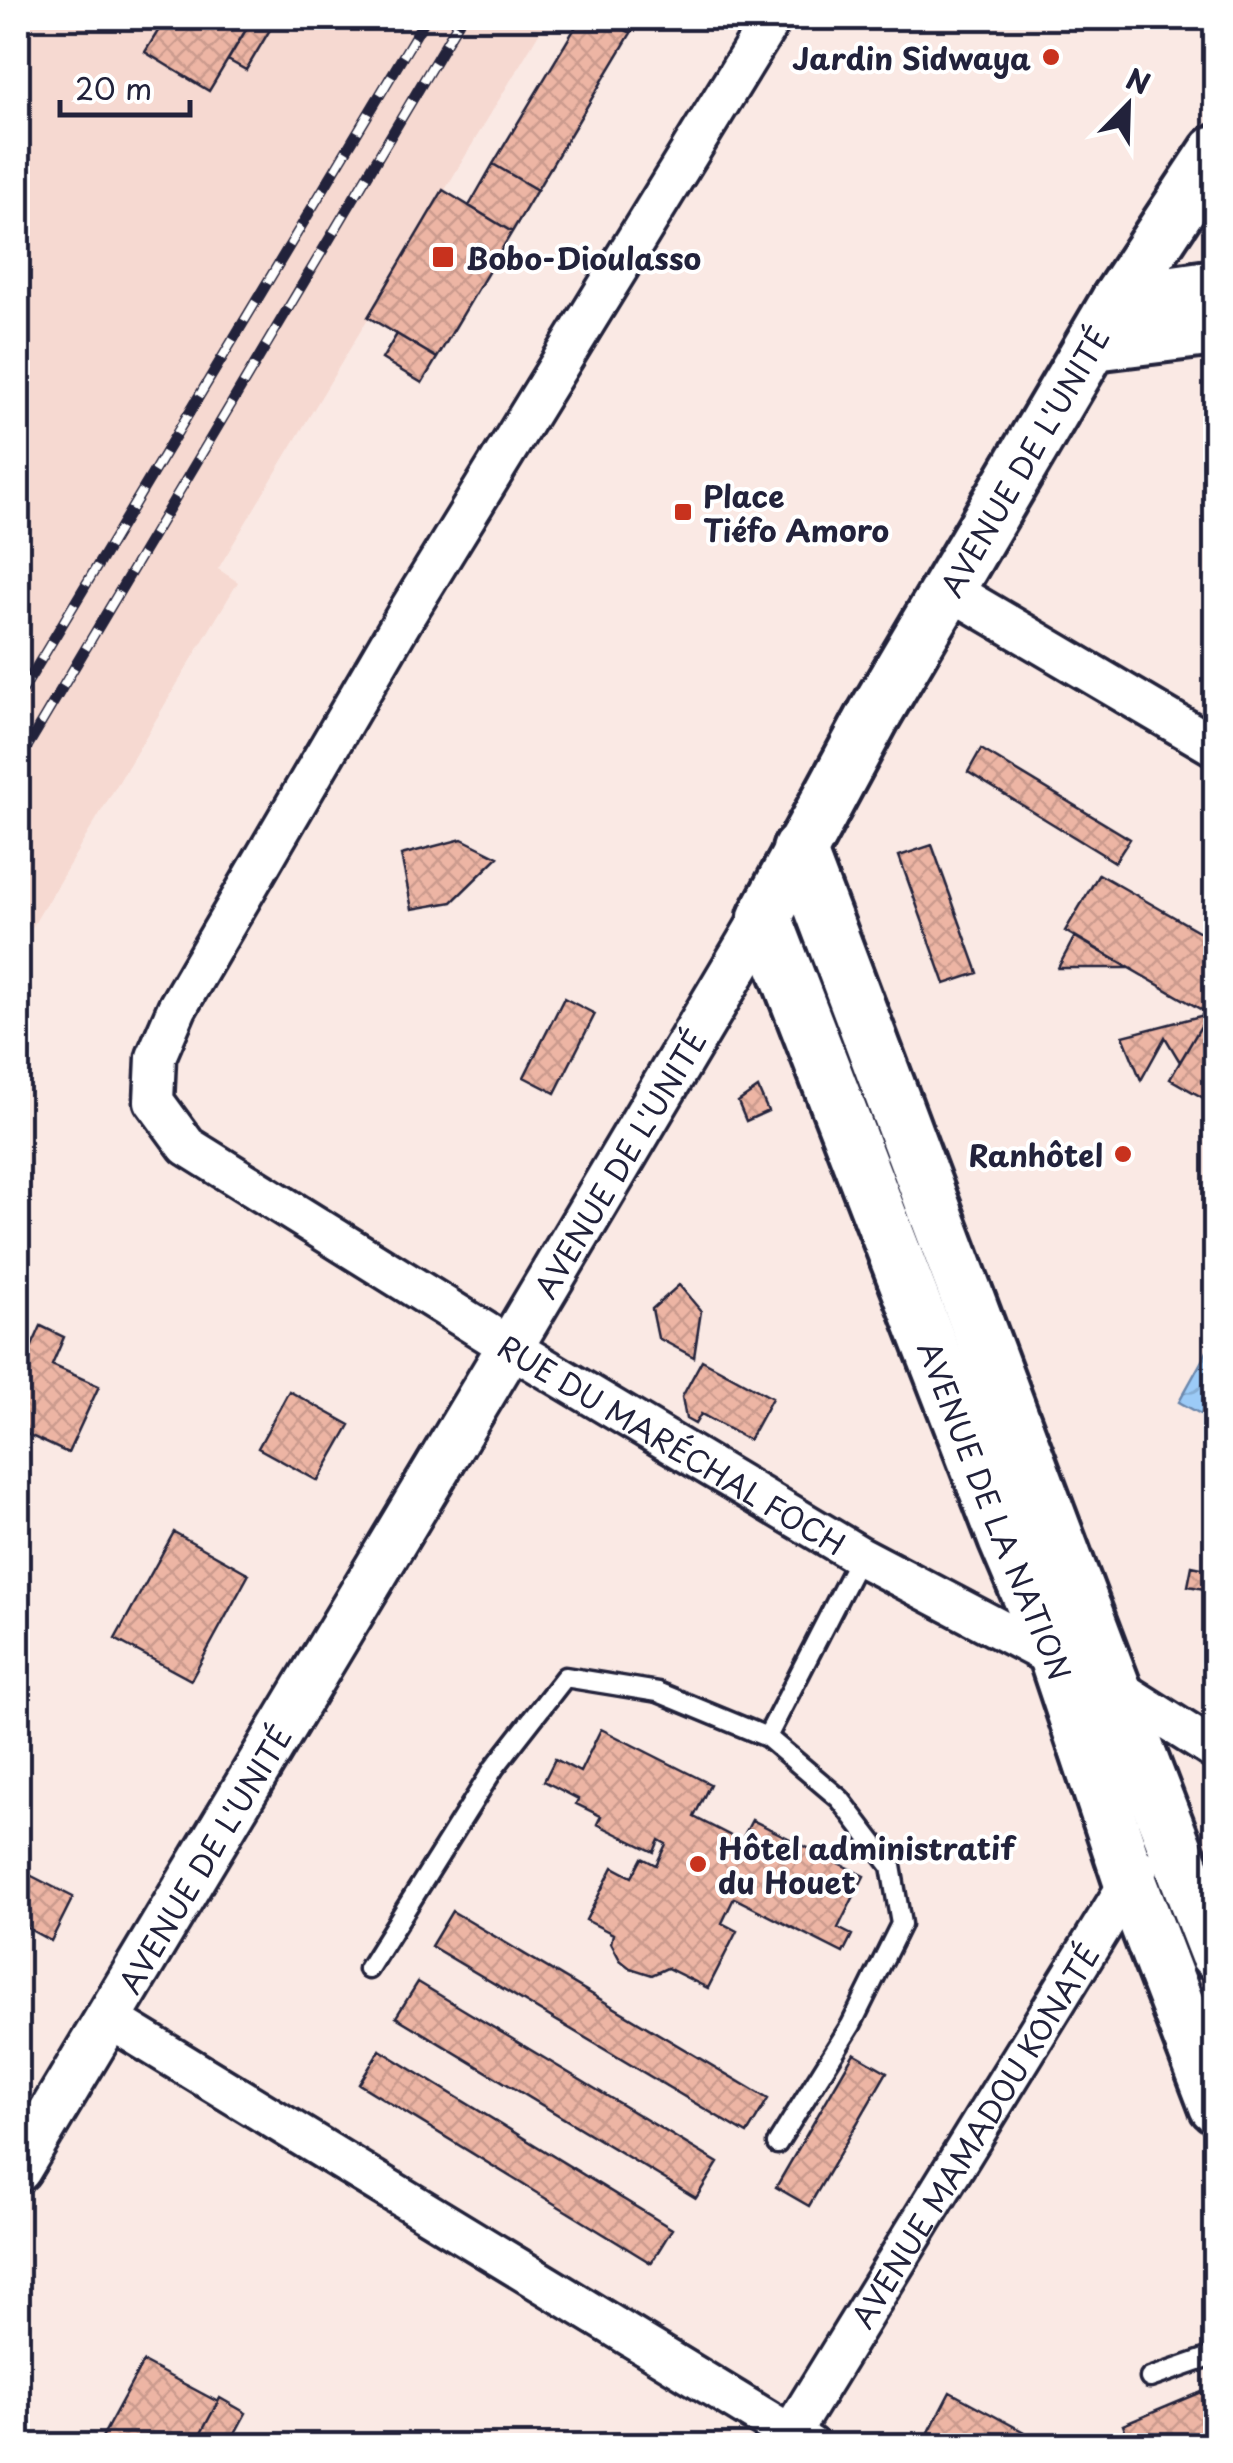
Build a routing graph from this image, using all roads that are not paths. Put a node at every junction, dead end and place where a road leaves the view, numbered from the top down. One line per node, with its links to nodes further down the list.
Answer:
1 (772, 18): 10 (street, RUE DU MARÉCHAL FOCH)
2 (1216, 152): 4 (main road, AVENUE DE L'UNITÉ)
3 (1216, 286): 4 (main road)
4 (1106, 322): 5 (main road); 6 (main road, AVENUE DE L'UNITÉ)
5 (1216, 329)
6 (948, 589): 7 (street); 8 (main road, AVENUE DE L'UNITÉ)
7 (1216, 747)
8 (799, 850): 9 (main road, AVENUE DE L'UNITÉ); 13 (main road, AVENUE DE LA NATION)
9 (765, 917): 10 (street, AVENUE DE L'UNITÉ); 12 (main road, AVENUE DE LA NATION)
10 (510, 1348): 11 (street, RUE DU MARÉCHAL FOCH); 20 (street, AVENUE DE L'UNITÉ)
11 (860, 1556): 12 (street, RUE DU MARÉCHAL FOCH); 14 (lane)
12 (1056, 1660): 13 (street, RUE DU MARÉCHAL FOCH); 17 (main road, AVENUE DE LA NATION)
13 (1115, 1688): 15 (street, RUE DU MARÉCHAL FOCH); 16 (main road, AVENUE DE LA NATION)
14 (767, 1736): 19 (lane); 22 (lane)
15 (1216, 1751)
16 (1166, 1826): 17 (street, AVENUE MAMADOU KONATÉ); 18 (main road, AVENUE DE LA NATION)
17 (1130, 1881): 21 (main road, AVENUE DE LA NATION); 26 (street, AVENUE MAMADOU KONATÉ)
18 (1216, 1954)
19 (368, 1970)
20 (108, 2018): 23 (street, AVENUE DE L'UNITÉ); 26 (street)
21 (1216, 2106)
22 (777, 2144)
23 (18, 2169)
24 (1216, 2356): 25 (lane)
25 (1150, 2378)
26 (794, 2442)

